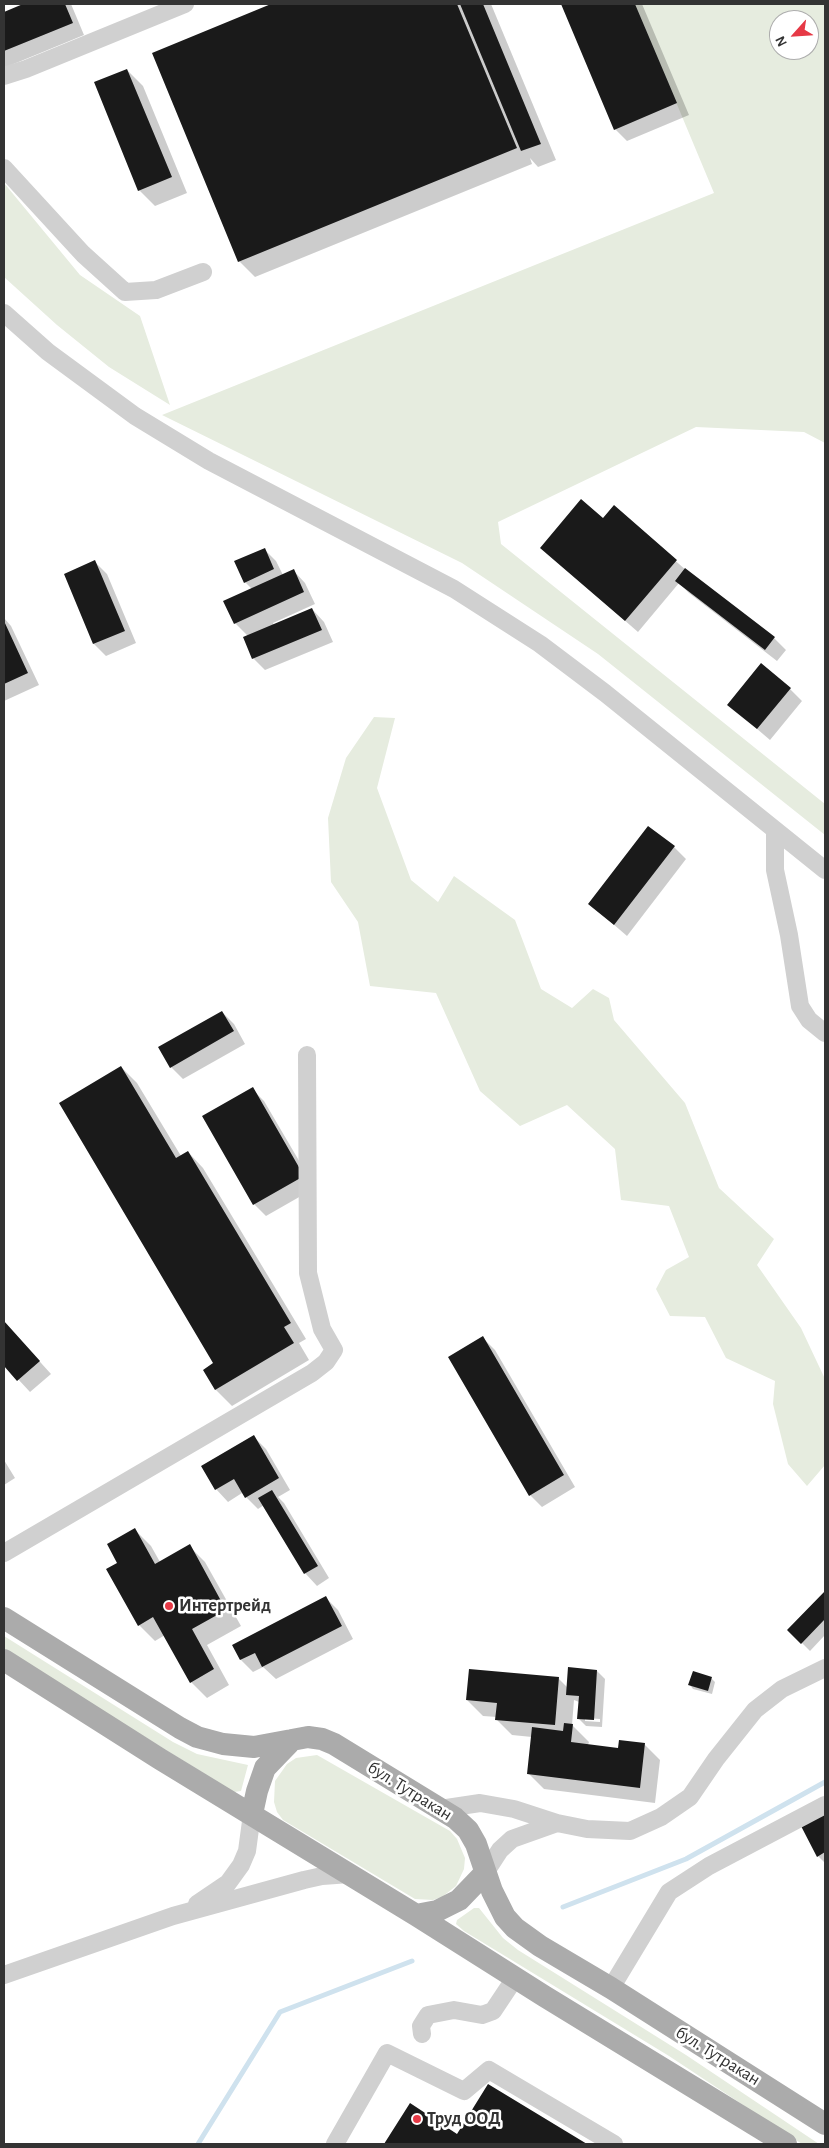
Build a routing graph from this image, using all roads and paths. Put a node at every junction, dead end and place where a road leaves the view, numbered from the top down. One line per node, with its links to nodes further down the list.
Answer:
1 (186, 4): 2 (street)
2 (4, 76)
3 (4, 168): 4 (street)
4 (203, 272)
5 (4, 313): 6 (street)
6 (775, 830): 7 (street); 8 (street)
7 (825, 870)
8 (825, 1033)
9 (307, 1055): 10 (street)
10 (4, 1554)
11 (4, 1618): 14 (main road, бул. Тутракан)
12 (4, 1660): 17 (main road)
13 (825, 1668): 18 (street)
14 (292, 1740): 16 (main road, бул. Тутракан); 17 (main road)
15 (825, 1805): 25 (street)
16 (440, 1809): 18 (street); 19 (main road, бул. Тутракан)
17 (252, 1814): 20 (main road); 22 (street)
18 (557, 1823): 19 (street)
19 (485, 1873): 21 (main road); 25 (main road, бул. Тутракан)
20 (350, 1874): 21 (main road); 22 (street)
21 (416, 1915): 24 (main road)
22 (173, 1916): 23 (street)
23 (4, 1975)
24 (515, 1978): 26 (street); 30 (main road)
25 (611, 1988): 27 (main road, бул. Тутракан)
26 (422, 2034)
27 (825, 2124)
28 (335, 2144): 29 (street)
29 (614, 2144)
30 (786, 2144)

